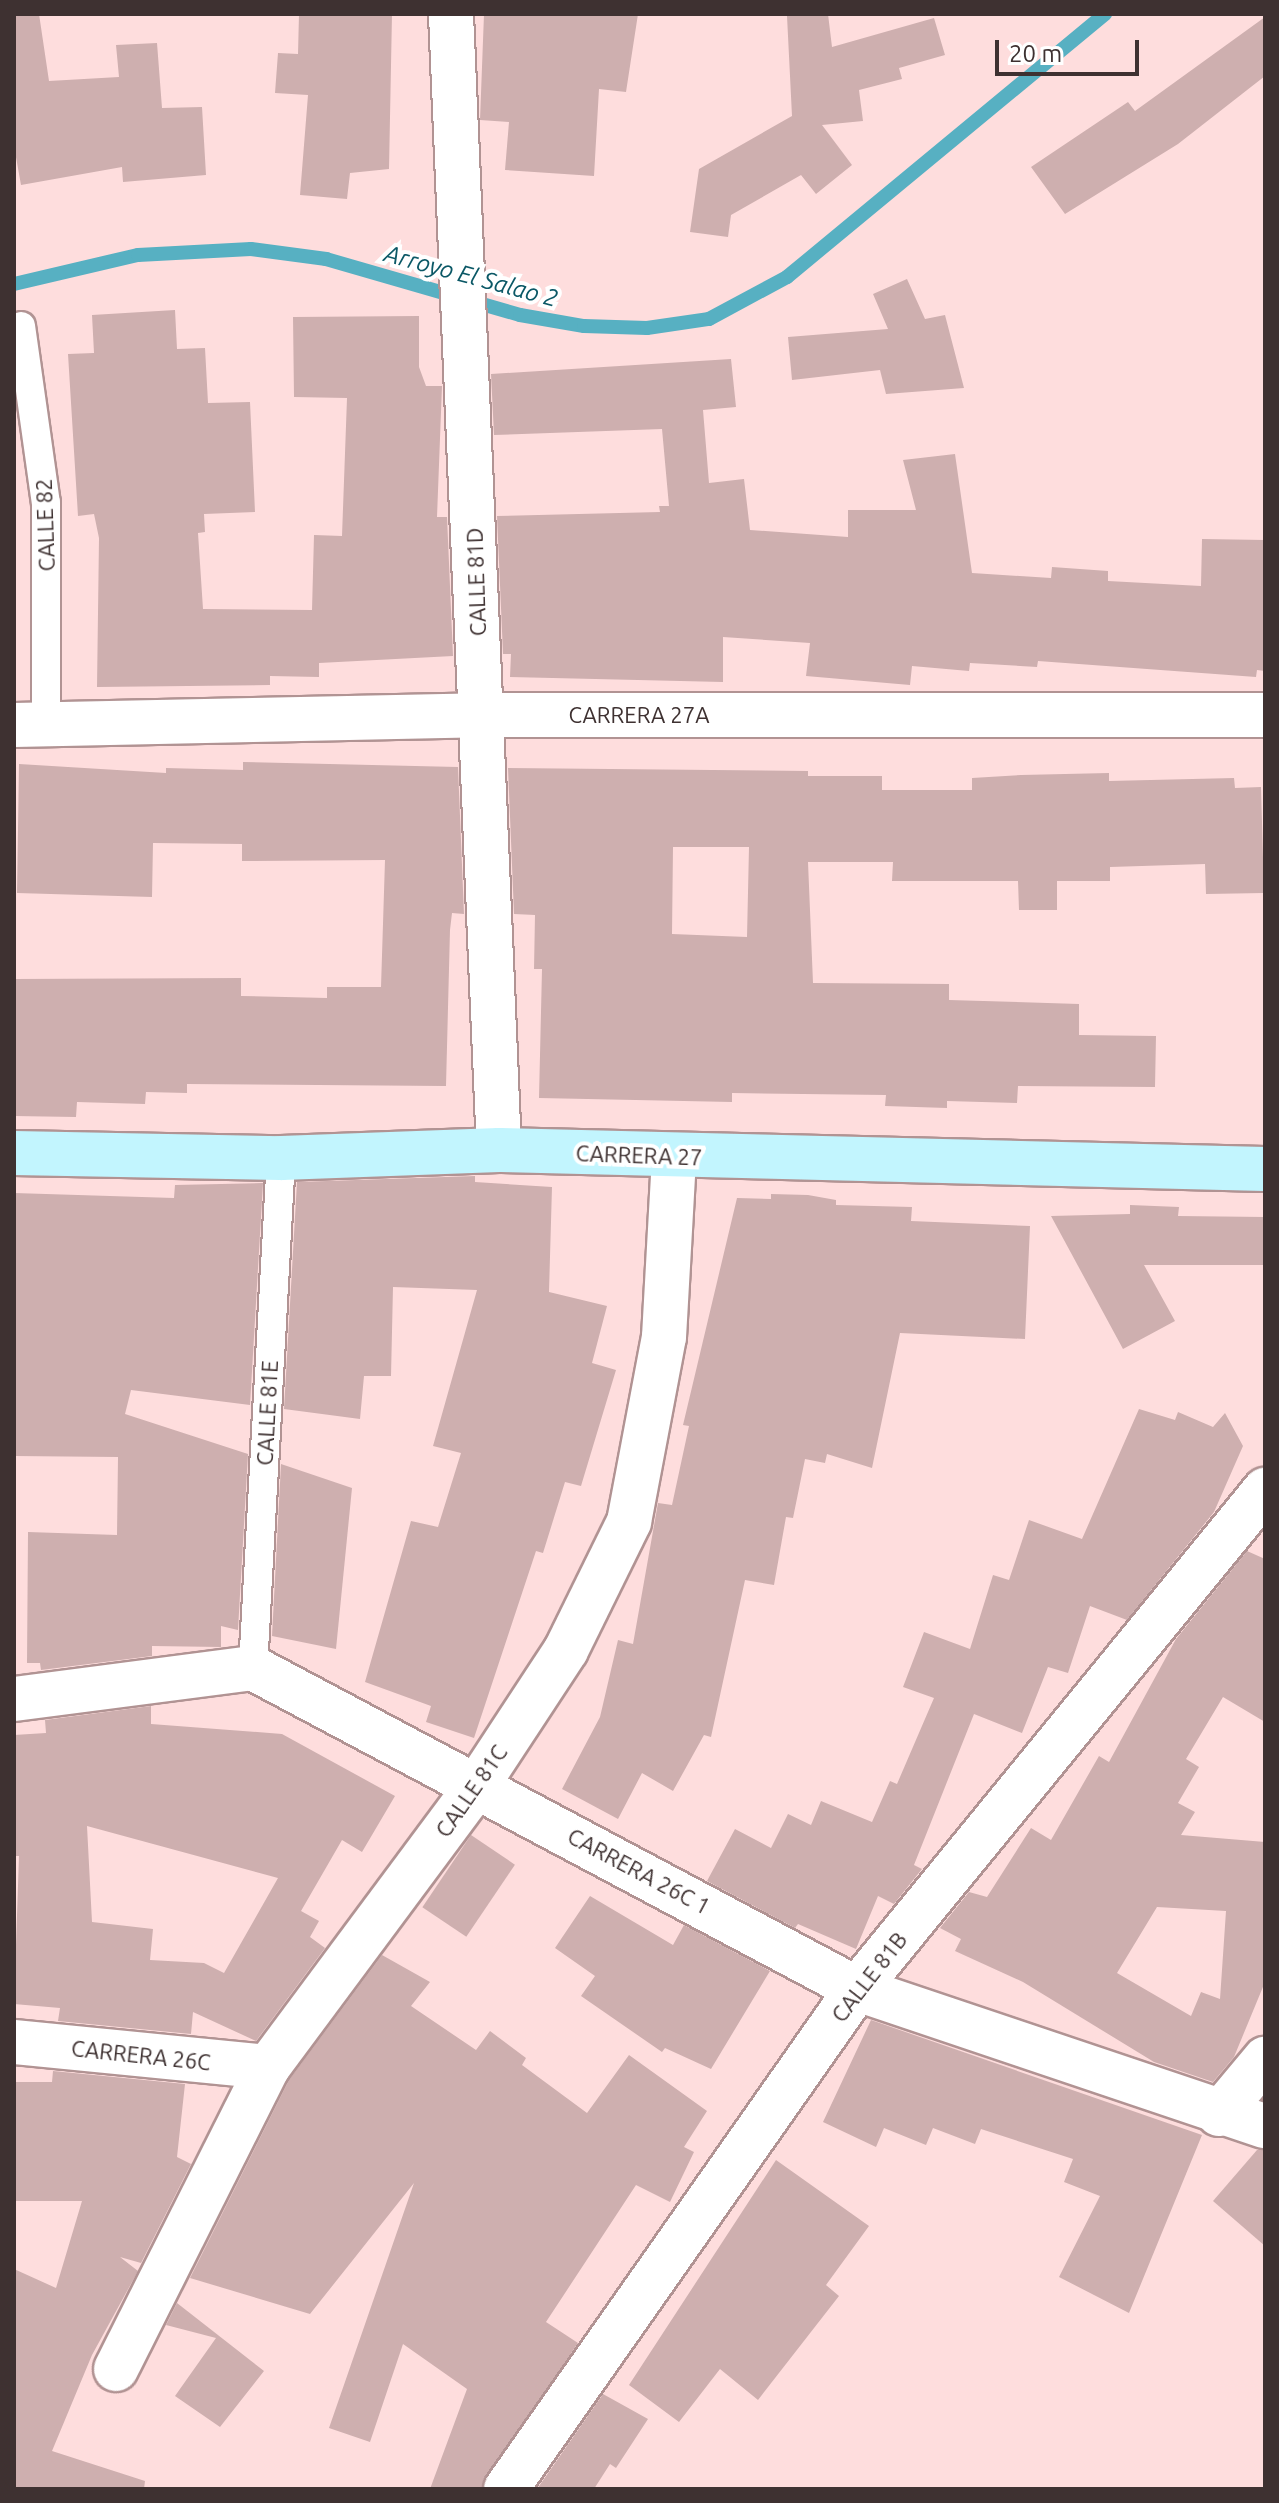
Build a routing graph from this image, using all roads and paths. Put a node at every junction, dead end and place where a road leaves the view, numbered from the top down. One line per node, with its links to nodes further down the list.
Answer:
1 (451, 14): 3 (street, CALLE 81D)
2 (21, 326): 5 (lane, CALLE 82)
3 (480, 715): 4 (street, CARRERA 27A); 5 (street, CARRERA 27A); 6 (street, CALLE 81D)
4 (1265, 715)
5 (30, 725)
6 (499, 1150): 8 (street, CARRERA 27); 9 (street, CARRERA 27)
7 (14, 1153): 9 (street, CARRERA 27)
8 (674, 1157): 10 (street, CARRERA 27); 14 (street, CALLE 81C)
9 (281, 1158): 12 (lane, CALLE 81E)
10 (1265, 1169)
11 (1265, 1490): 15 (street, CALLE 81B)
12 (253, 1668): 13 (street); 14 (street, CARRERA 26C 1)
13 (14, 1699)
14 (478, 1784): 15 (street, CARRERA 26C 1); 18 (street, CALLE 81C)
15 (857, 1989): 19 (street, CARRERA 26C 1); 22 (street, CALLE 81B)
16 (14, 2042): 18 (street, CARRERA 26C)
17 (1265, 2059): 19 (street)
18 (268, 2067): 21 (street, CALLE 81C)
19 (1219, 2114): 20 (street, CARRERA 26C 1)
20 (1265, 2126)
21 (116, 2369)
22 (506, 2489)

